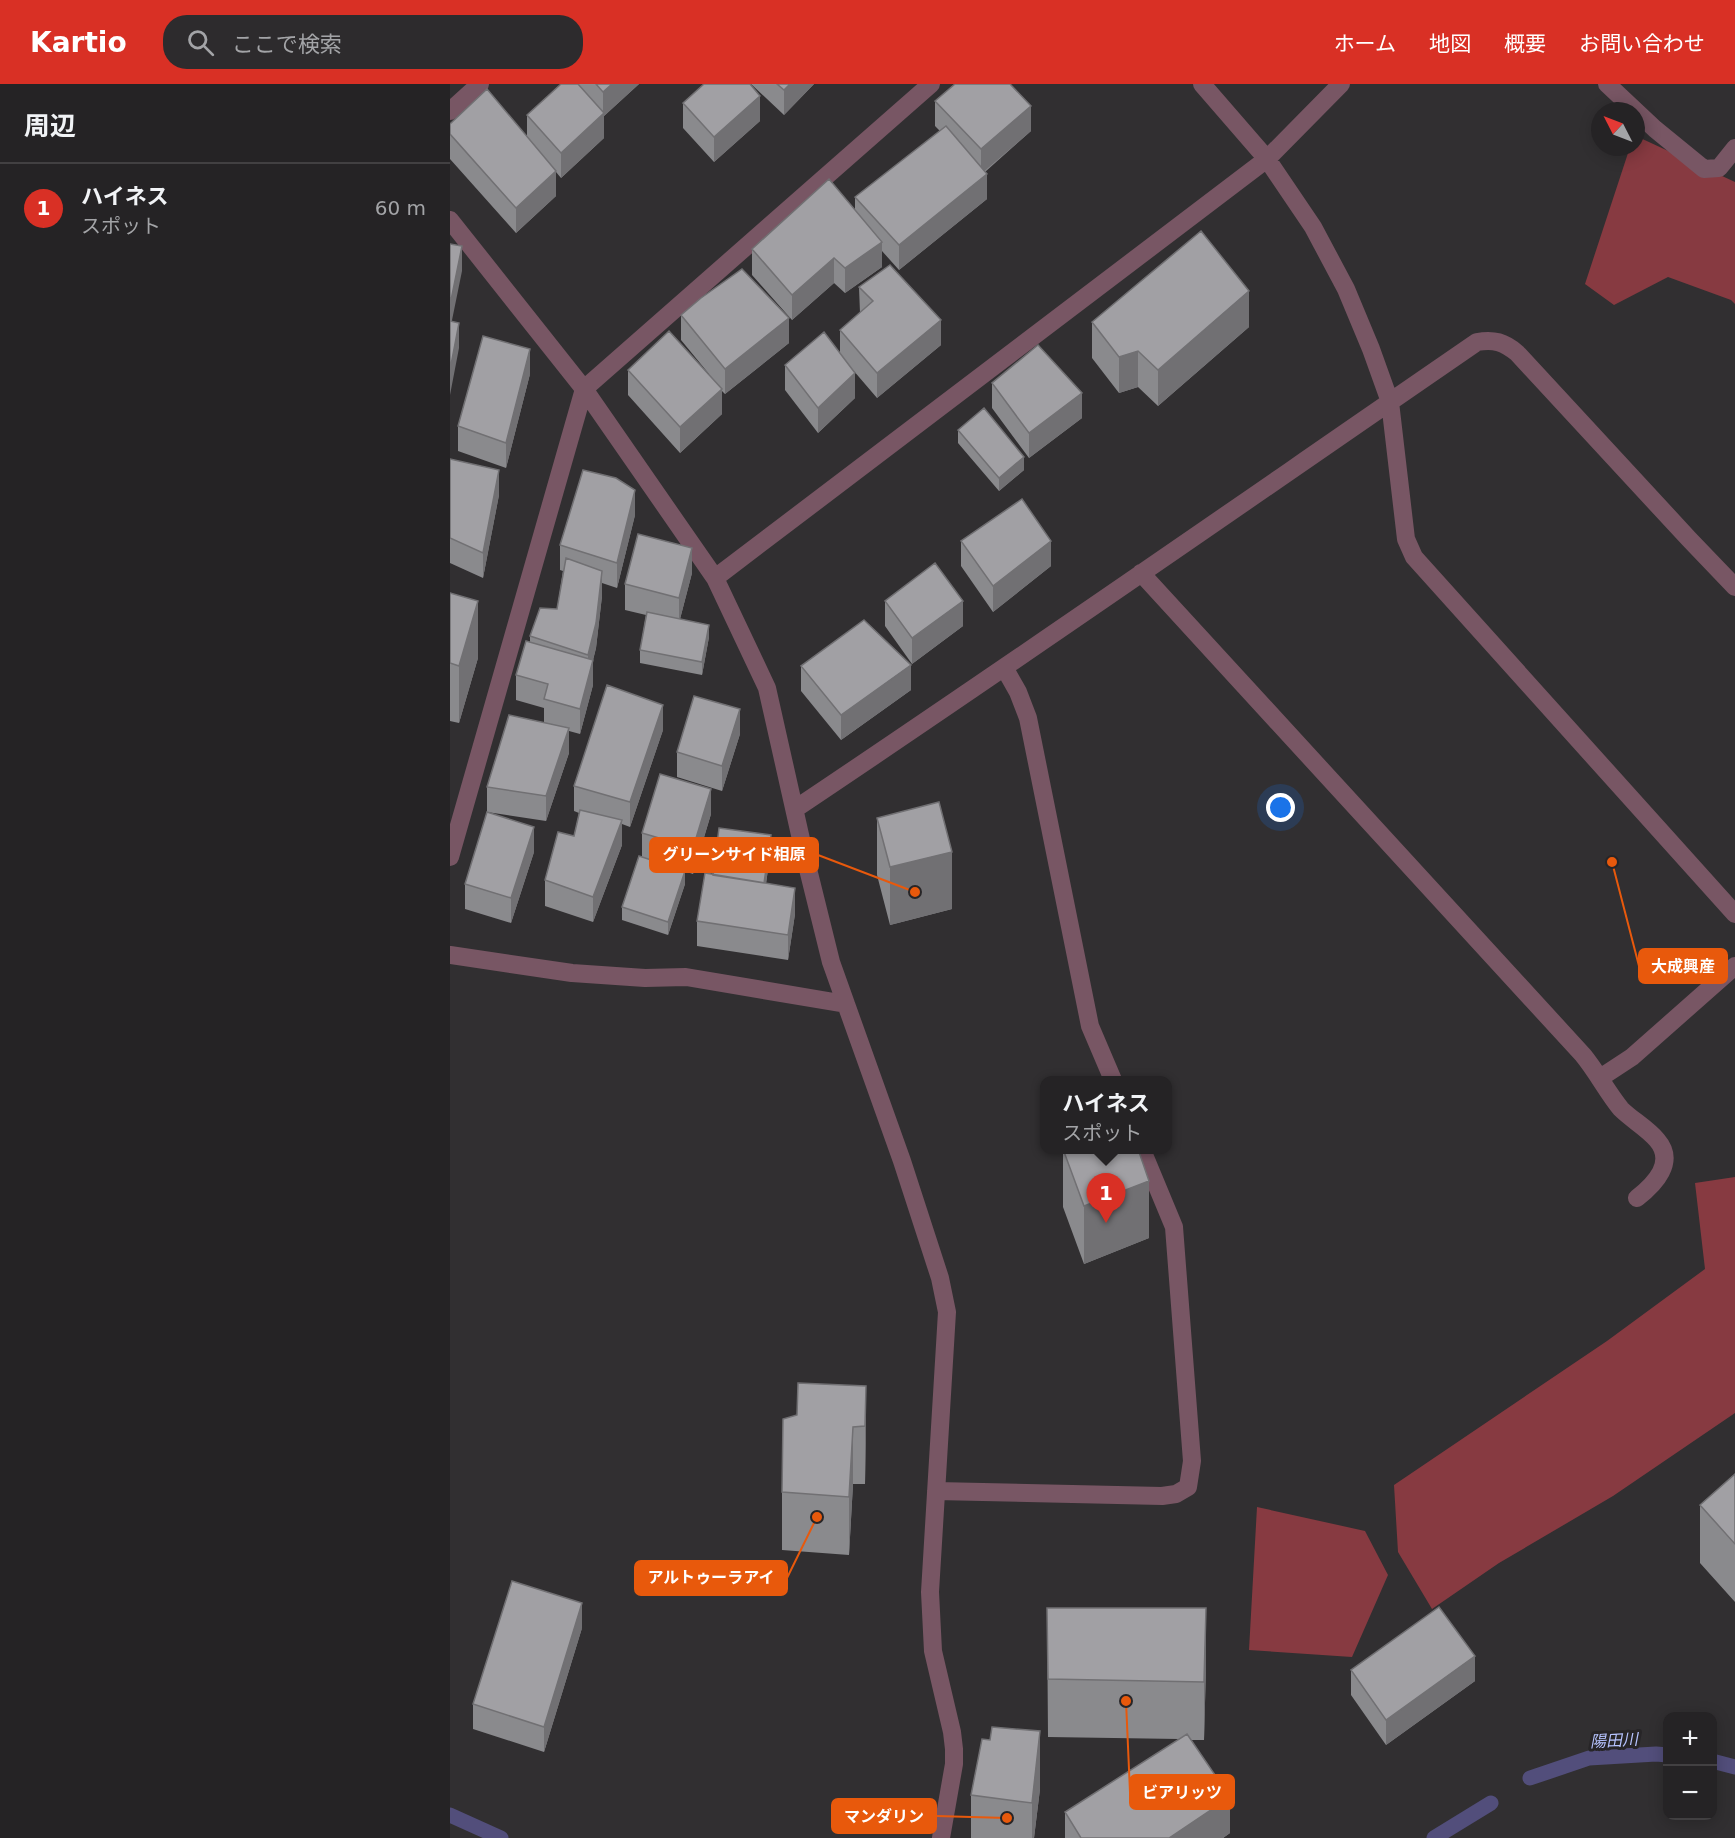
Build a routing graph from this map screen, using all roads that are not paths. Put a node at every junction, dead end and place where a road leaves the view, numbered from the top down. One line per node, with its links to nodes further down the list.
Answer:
1 (480, 84): 6 (street)
2 (931, 84): 10 (street)
3 (1202, 84): 8 (street)
4 (1341, 84): 8 (street)
5 (1607, 84): 7 (street)
6 (450, 111)
7 (1735, 148)
8 (1267, 159): 11 (street); 13 (street)
9 (450, 220): 10 (street)
10 (584, 389): 13 (street); 17 (street)
11 (1390, 402): 12 (street); 14 (street); 18 (street)
12 (1141, 573): 15 (street); 23 (street)
13 (715, 578): 16 (street)
14 (1735, 587)
15 (1005, 669): 16 (street); 22 (street)
16 (795, 809): 21 (street)
17 (450, 857)
18 (1735, 914)
19 (450, 955): 21 (street)
20 (1735, 966): 23 (street)
21 (846, 1005): 26 (street)
22 (1111, 1076)
23 (1600, 1078): 25 (street)
24 (1144, 1154): 26 (street)
25 (1637, 1198)
26 (936, 1491): 27 (street)
27 (941, 1838)

